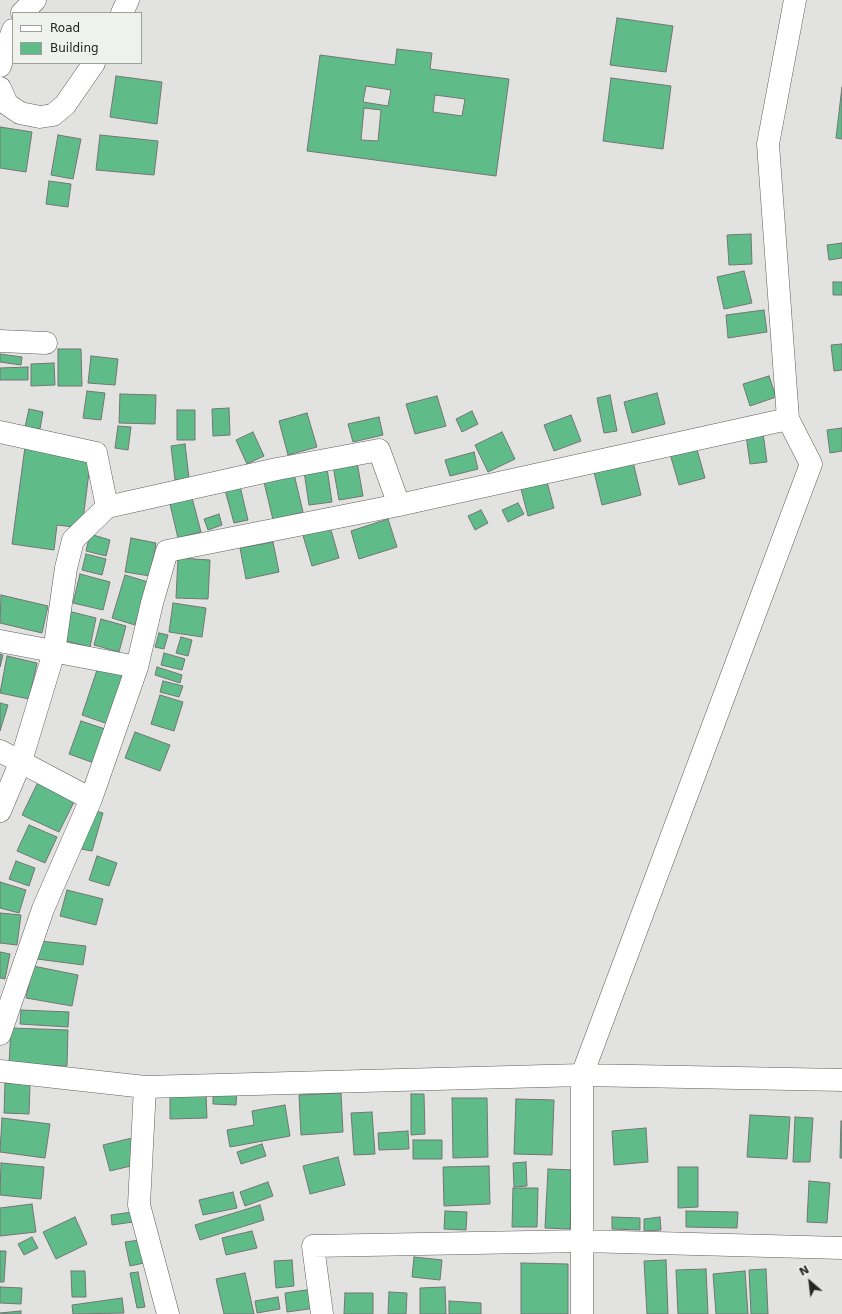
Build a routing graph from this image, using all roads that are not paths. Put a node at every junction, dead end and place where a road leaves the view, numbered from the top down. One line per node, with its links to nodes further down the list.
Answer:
1 (35, 0): 4 (street)
2 (128, 0): 5 (street)
3 (795, 0): 12 (street)
4 (23, 12)
5 (122, 12)
6 (12, 33): 8 (street)
7 (93, 64): 9 (street)
8 (0, 66)
9 (0, 88)
10 (0, 341): 11 (street)
11 (46, 343)
12 (788, 419): 14 (street); 25 (street)
13 (0, 432): 15 (street)
14 (399, 505): 15 (street); 18 (street)
15 (107, 507): 17 (street)
16 (0, 641): 17 (street)
17 (54, 652): 18 (street); 20 (street)
18 (138, 667): 21 (street)
19 (0, 751): 20 (street)
20 (21, 761): 21 (street); 22 (street)
21 (91, 799): 23 (street)
22 (0, 811)
23 (0, 1034)
24 (0, 1071): 27 (street)
25 (582, 1075): 26 (street); 27 (street); 28 (street)
26 (842, 1080)
27 (146, 1086): 30 (street)
28 (583, 1241): 29 (street); 31 (street); 32 (street)
29 (842, 1248)
30 (168, 1314)
31 (322, 1314)
32 (582, 1314)

